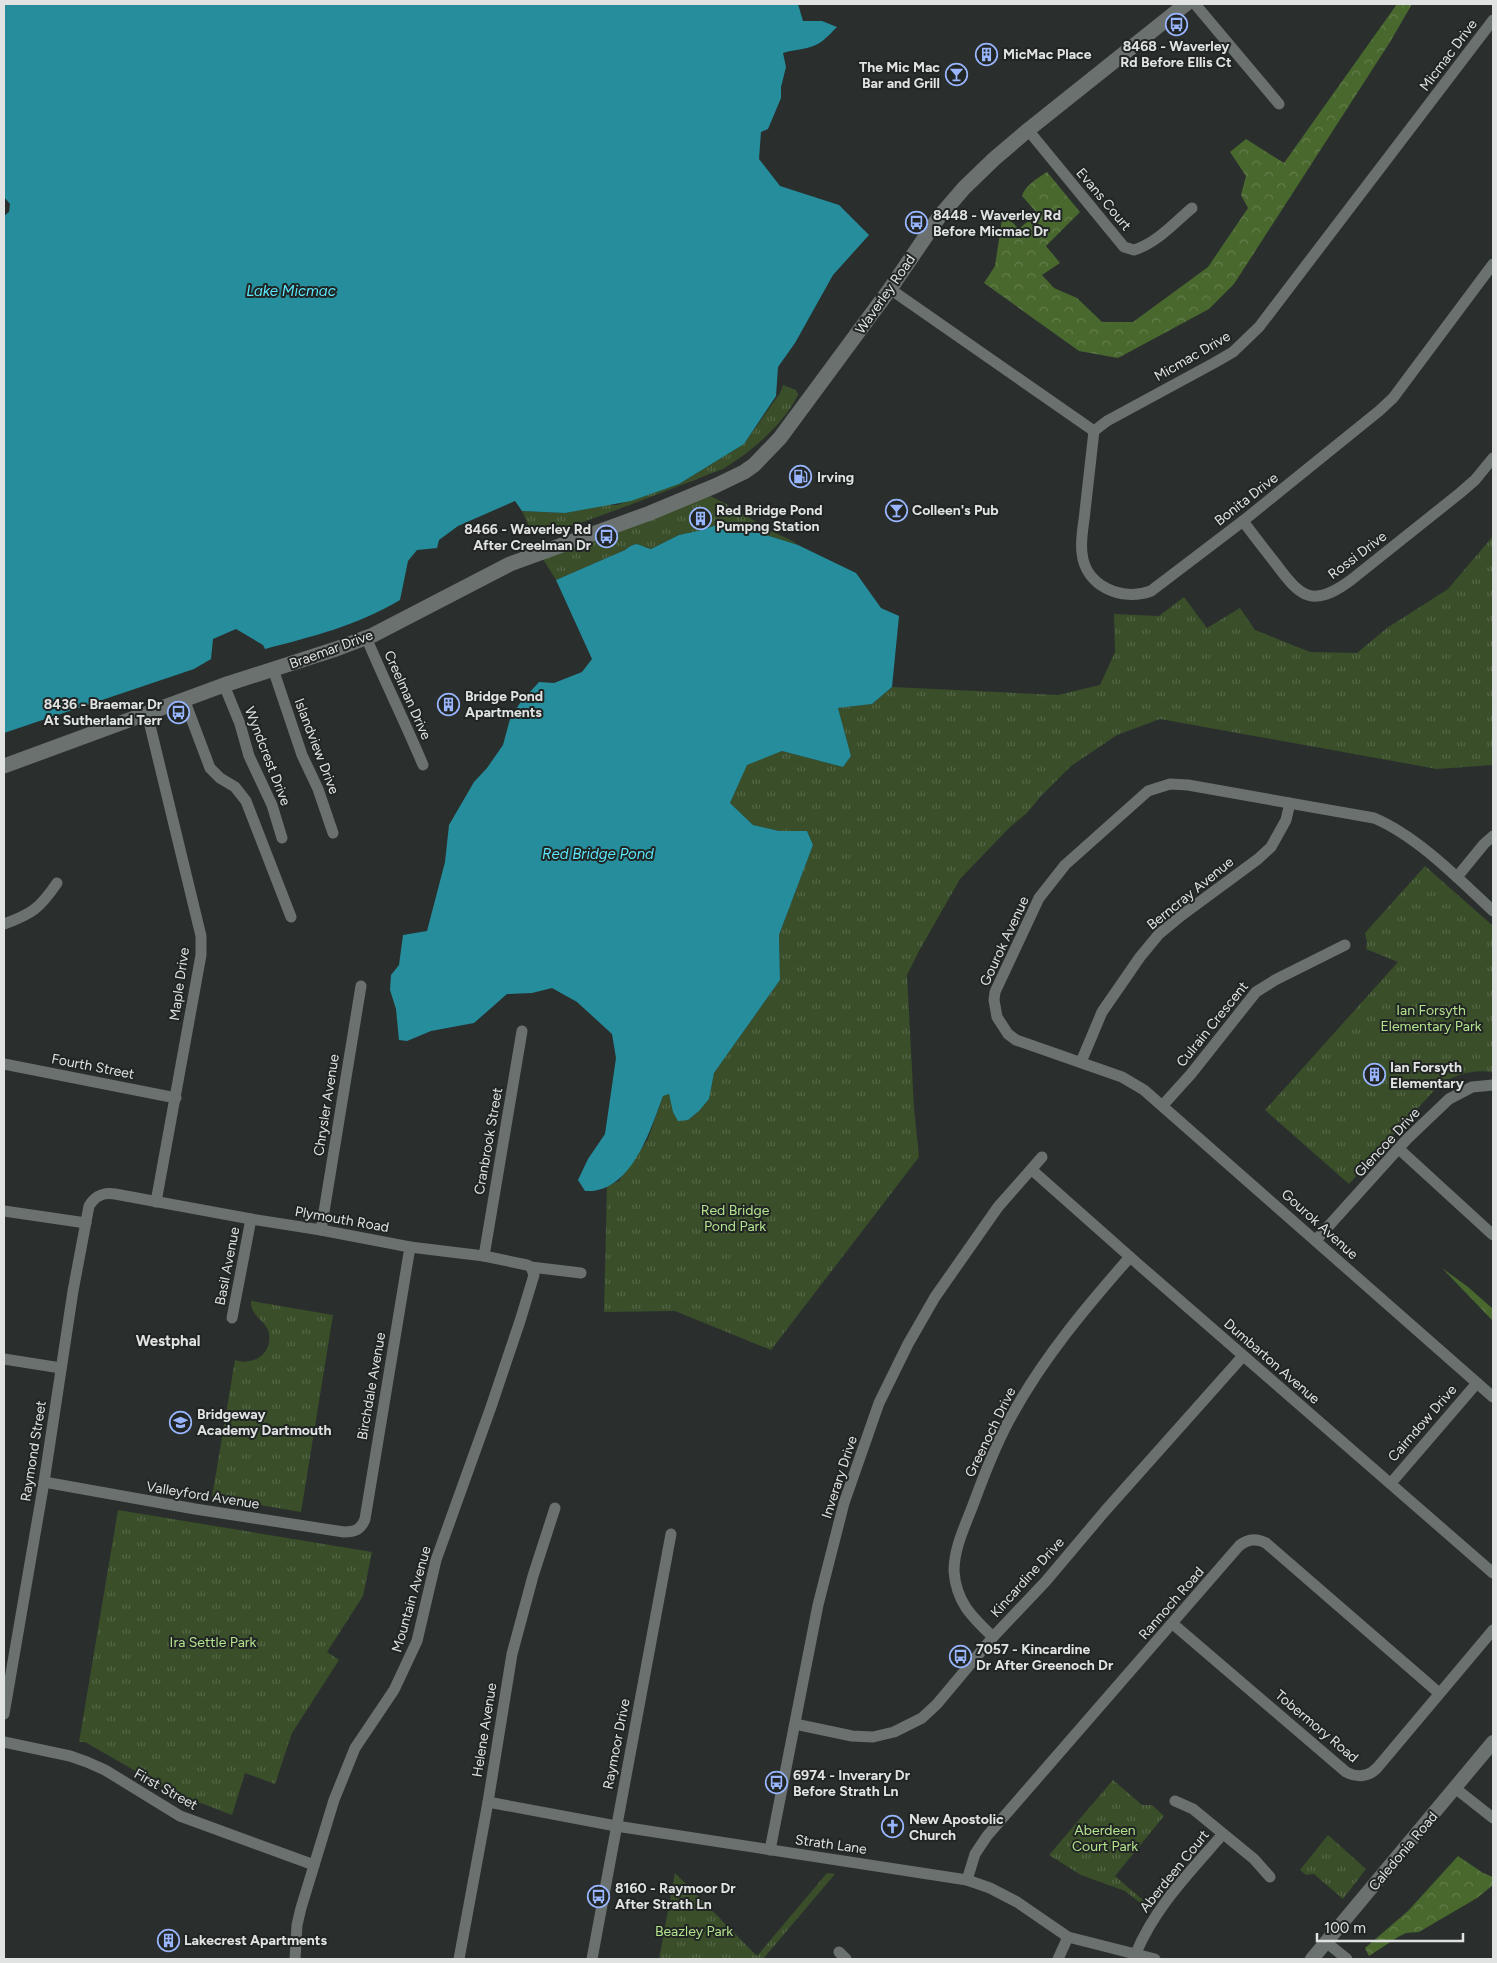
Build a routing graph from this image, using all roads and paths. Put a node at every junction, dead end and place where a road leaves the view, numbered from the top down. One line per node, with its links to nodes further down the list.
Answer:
1 (1186, 4): 5 (main road, Waverley Road)
2 (1195, 4): 4 (street)
3 (1493, 20): 9 (street, Micmac Drive)
4 (1278, 104)
5 (1028, 130): 6 (street, Evans Court); 8 (main road, Waverley Road)
6 (1192, 208)
7 (1493, 264): 12 (street, Bonita Drive)
8 (890, 289): 9 (street); 11 (main road, Waverley Road)
9 (1094, 431): 12 (street, Bonita Drive)
10 (1493, 458): 12 (street, Rossi Drive)
11 (650, 513): 13 (main road, Braemar Drive)
12 (1243, 521)
13 (366, 637): 14 (main road, Braemar Drive); 18 (street, Creelman Drive)
14 (273, 669): 15 (main road, Braemar Drive); 21 (street, Islandview Drive)
15 (224, 685): 16 (main road, Braemar Drive); 23 (street, Wyndcrest Drive)
16 (184, 699): 17 (main road, Braemar Drive); 27 (street)
17 (146, 713): 19 (main road, Braemar Drive); 35 (street, Maple Drive)
18 (423, 765)
19 (4, 766)
20 (1290, 803): 24 (street, Gourok Avenue); 32 (street, Berncray Avenue); 32 (street, Gourok Avenue)
21 (333, 833)
22 (1493, 836): 24 (street)
23 (282, 838)
24 (1457, 877): 26 (street, Gourok Avenue)
25 (57, 883): 28 (street)
26 (1493, 911)
27 (291, 917)
28 (4, 924)
29 (1345, 945): 36 (street, Culrain Crescent)
30 (361, 986): 45 (street, Chrysler Avenue)
31 (522, 1030): 49 (street, Cranbrook Street)
32 (1081, 1062): 36 (street, Gourok Avenue)
33 (4, 1064): 35 (street, Fourth Street)
34 (1493, 1086): 37 (street, Glencoe Drive)
35 (176, 1098): 41 (street, Maple Drive)
36 (1163, 1105): 47 (street, Gourok Avenue)
37 (1399, 1150): 46 (street); 47 (street, Glencoe Drive)
38 (1042, 1158): 39 (street, Inverary Drive)
39 (1032, 1170): 50 (street, Dumbarton Avenue); 70 (street, Inverary Drive)
40 (98, 1196): 41 (street, Plymouth Road); 44 (street, Raymond Street)
41 (156, 1202): 43 (street, Plymouth Road)
42 (4, 1211): 44 (street)
43 (251, 1220): 45 (street, Plymouth Road); 53 (street, Basil Avenue)
44 (86, 1223): 56 (street, Raymond Street)
45 (321, 1230): 48 (street, Plymouth Road)
46 (1493, 1235)
47 (1316, 1240): 57 (street, Gourok Avenue)
48 (410, 1247): 49 (street, Plymouth Road); 62 (street, Birchdale Avenue)
49 (484, 1256): 51 (street, Plymouth Road)
50 (1130, 1257): 54 (street, Dumbarton Avenue); 67 (street, Greenoch Drive)
51 (531, 1267): 52 (street, Plymouth Road); 80 (street, Mountain Avenue)
52 (581, 1273)
53 (232, 1318)
54 (1243, 1356): 60 (street, Dumbarton Avenue); 67 (street, Kincardine Drive)
55 (4, 1359): 56 (street)
56 (61, 1368): 59 (street, Raymond Street)
57 (1476, 1383): 58 (street, Gourok Avenue); 60 (street, Cairndow Drive)
58 (1493, 1397)
59 (44, 1482): 62 (street, Valleyford Avenue); 69 (street, Raymond Street)
60 (1391, 1483): 64 (street, Dumbarton Avenue)
61 (555, 1508): 75 (street, Helene Avenue)
62 (359, 1529)
63 (670, 1534): 77 (street, Raymoor Drive)
64 (1493, 1572)
65 (1173, 1624): 68 (street, Tobermory Road); 68 (street, Rannoch Road); 82 (street, Rannoch Road)
66 (1493, 1630): 68 (street, Tobermory Road)
67 (994, 1637): 70 (street, Kincardine Drive)
68 (1439, 1694)
69 (4, 1714)
70 (795, 1724): 79 (street, Inverary Drive)
71 (4, 1742): 80 (street, First Street)
72 (1493, 1742): 73 (street, Caledonia Road)
73 (1455, 1788): 76 (street); 84 (street, Caledonia Road)
74 (1175, 1801): 78 (street, Aberdeen Court)
75 (488, 1802): 77 (street, Strath Lane); 87 (street, Helene Avenue)
76 (1493, 1818)
77 (616, 1826): 79 (street, Strath Lane); 88 (street, Raymoor Drive)
78 (1222, 1835): 81 (street, Aberdeen Court); 85 (street, Aberdeen Court)
79 (770, 1850): 82 (street, Strath Lane)
80 (314, 1865): 86 (street, Mountain Avenue)
81 (1270, 1877)
82 (967, 1880): 83 (street, Strath Lane)
83 (1068, 1937): 85 (street, Strath Lane); 89 (street)
84 (1326, 1942): 91 (street, Caledonia Road); 92 (street)
85 (1136, 1953): 90 (street, Strath Lane)
86 (295, 1959)
87 (458, 1959)
88 (592, 1959)
89 (1058, 1959)
90 (1155, 1959)
91 (1312, 1959)
92 (1347, 1959)

